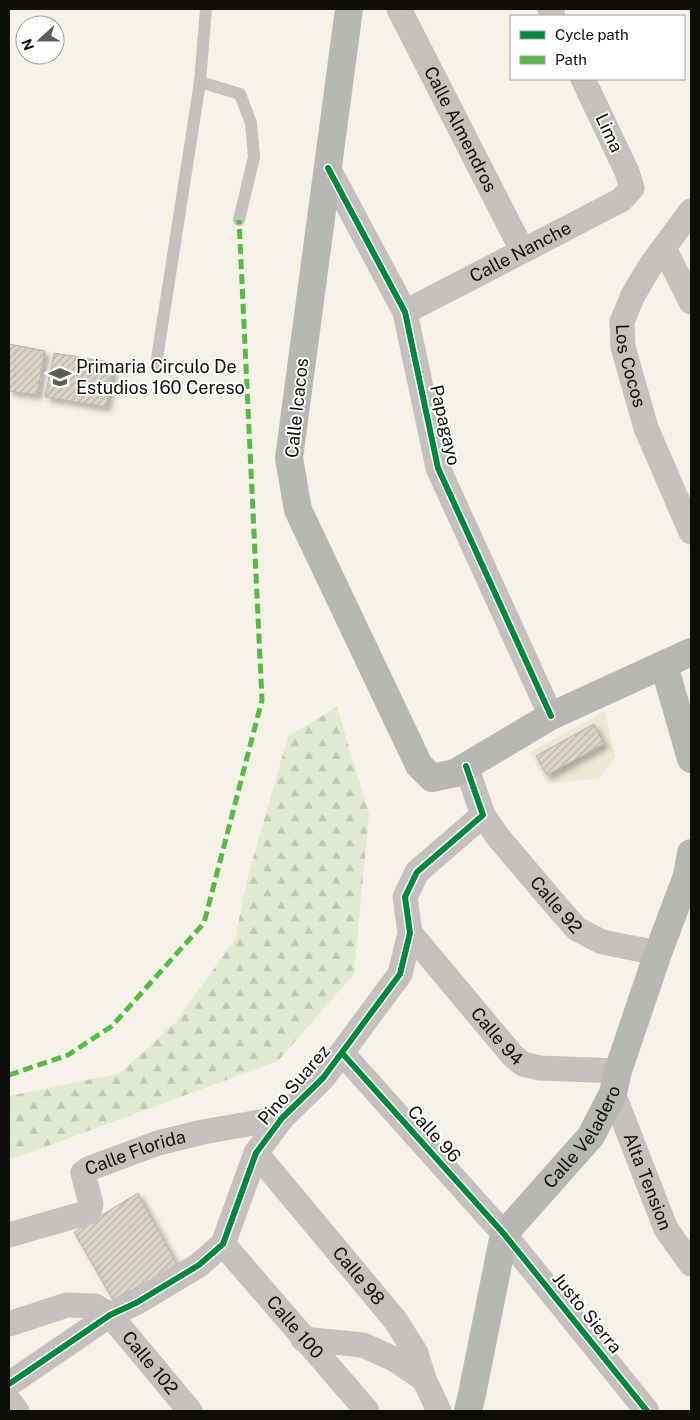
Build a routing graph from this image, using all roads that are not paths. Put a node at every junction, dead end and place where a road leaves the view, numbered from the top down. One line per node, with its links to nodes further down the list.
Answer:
1 (206, 9): 5 (lane)
2 (349, 9): 6 (main road, Calle Icacos)
3 (399, 9): 11 (street, Calle Almendros)
4 (583, 80): 7 (street, Lima)
5 (200, 82): 9 (lane); 14 (lane)
6 (328, 168): 13 (street, Papagayo); 19 (main road, Calle Icacos)
7 (632, 188): 11 (street, Calle Nanche)
8 (691, 211): 10 (street, Los Cocos)
9 (239, 220)
10 (664, 248): 12 (street); 15 (street, Los Cocos)
11 (522, 250): 13 (street, Calle Nanche)
12 (691, 302)
13 (405, 312): 17 (street, Papagayo)
14 (156, 366)
15 (691, 532)
16 (680, 658): 17 (main road); 18 (main road)
17 (551, 716): 19 (main road)
18 (691, 759)
19 (466, 766): 20 (street)
20 (483, 815): 22 (street, Pino Suarez); 23 (street, Calle 92)
21 (691, 853): 23 (main road, Calle Veladero)
22 (410, 933): 24 (street, Pino Suarez); 25 (street, Calle 94)
23 (658, 953): 25 (main road, Calle Veladero)
24 (342, 1053): 26 (street, Pino Suarez); 28 (street, Calle 96)
25 (616, 1082): 28 (main road, Calle Veladero); 31 (street, Alta Tension)
26 (282, 1118): 27 (street, Pino Suarez); 29 (street, Calle Florida)
27 (256, 1153): 30 (street, Pino Suarez); 35 (street, Calle 98)
28 (504, 1234): 42 (main road); 43 (street, Justo Sierra)
29 (9, 1235)
30 (223, 1244): 32 (street); 34 (street, Calle 100)
31 (691, 1264)
32 (110, 1315): 33 (street); 36 (street); 39 (street, Calle 102)
33 (9, 1324)
34 (303, 1339): 35 (street); 40 (street, Calle 100)
35 (424, 1379): 41 (street, Calle 98)
36 (9, 1384)
37 (9, 1401): 38 (street)
38 (17, 1411)
39 (190, 1411)
40 (367, 1411)
41 (439, 1411)
42 (468, 1411)
43 (647, 1411)

